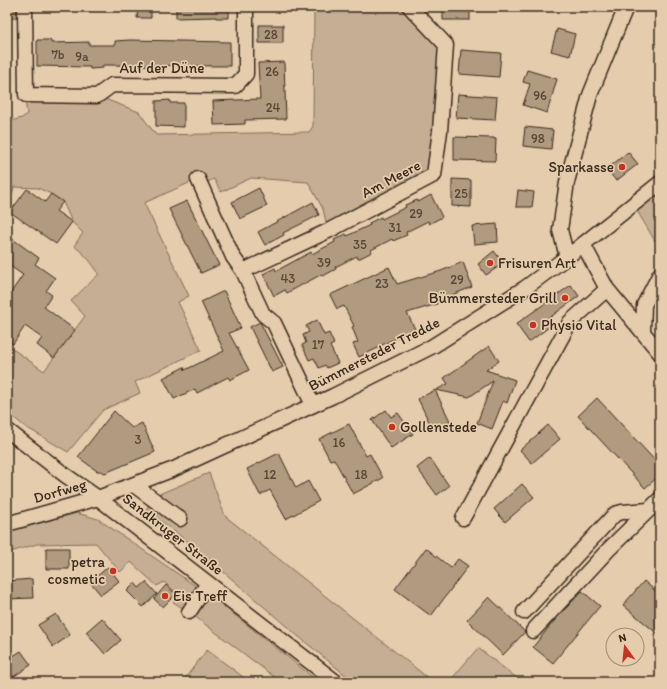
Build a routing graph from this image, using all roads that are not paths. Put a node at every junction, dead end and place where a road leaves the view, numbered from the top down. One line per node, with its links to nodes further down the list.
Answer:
1 (25, 7): 2 (street, Auf der Düne)
2 (246, 7)
3 (410, 7): 9 (street, Am Meere)
4 (626, 7): 8 (street)
5 (198, 179): 9 (street)
6 (660, 183): 7 (street, Bümmersteder Tredde)
7 (583, 244): 8 (street, Bümmersteder Tredde); 11 (street)
8 (567, 257): 14 (street, Bümmersteder Tredde)
9 (243, 271): 14 (street)
10 (660, 274): 12 (street)
11 (607, 290): 12 (street); 20 (street)
12 (643, 332): 13 (street)
13 (660, 353)
14 (313, 405): 16 (street, Bümmersteder Tredde)
15 (7, 430): 17 (street, Sandkruger Straße)
16 (134, 485): 17 (street, Bümmersteder Tredde); 21 (street)
17 (98, 498): 22 (street, Dorfweg); 23 (street, Sandkruger Straße)
18 (660, 499): 19 (street)
19 (649, 510): 25 (street); 26 (street)
20 (463, 518)
21 (180, 519)
22 (7, 524)
23 (208, 583): 24 (street); 27 (street, Sandkruger Straße)
24 (189, 612)
25 (524, 612)
26 (533, 631)
27 (336, 682)

